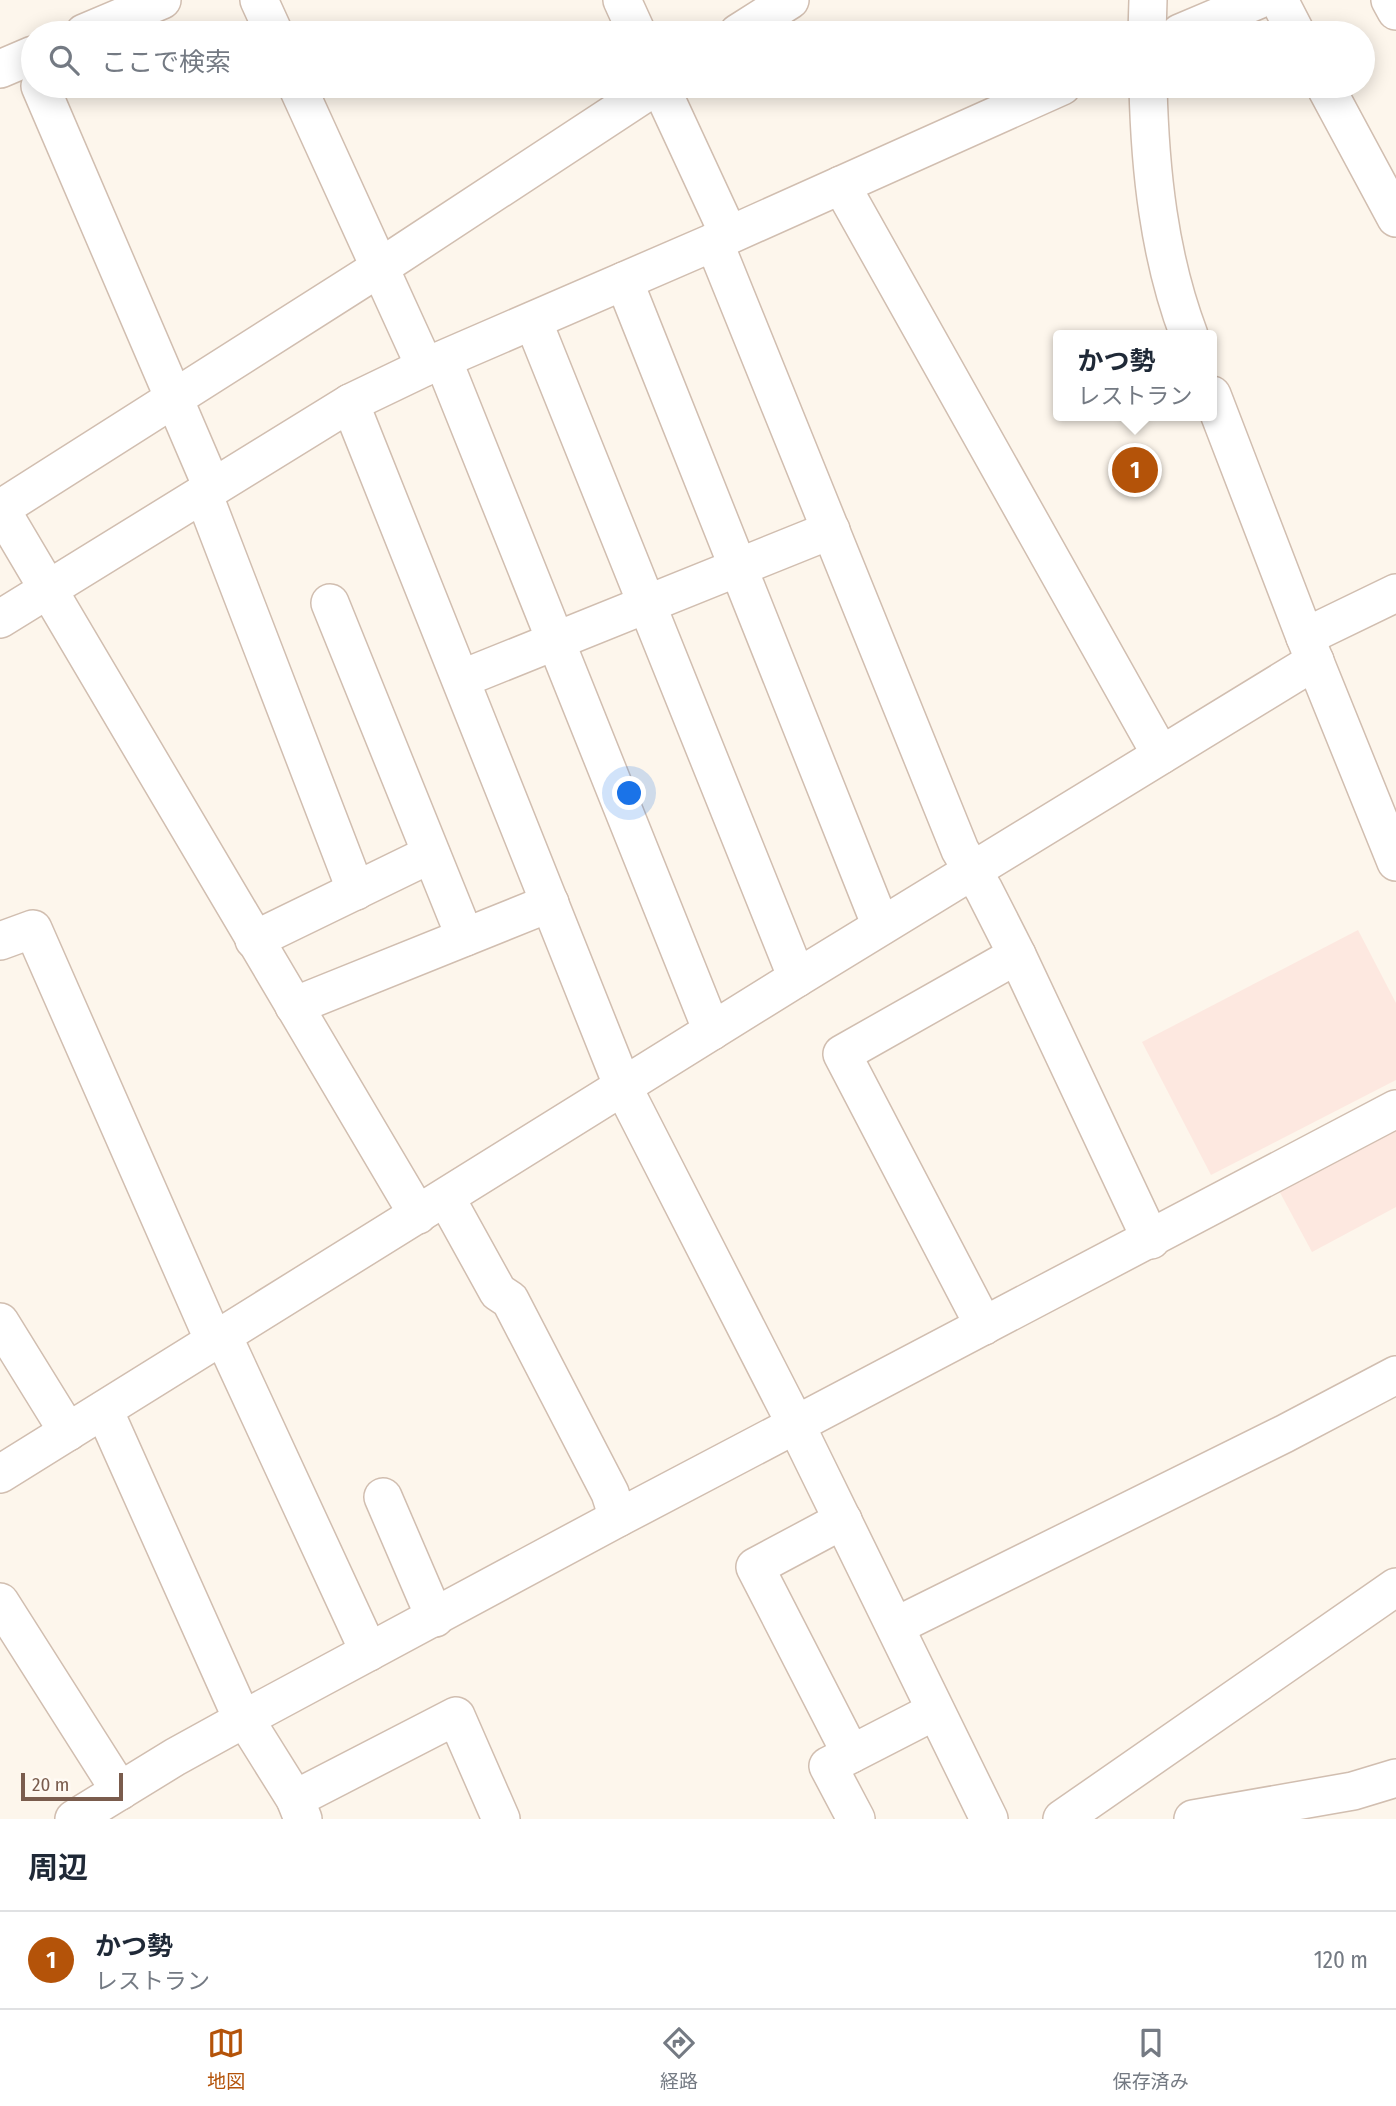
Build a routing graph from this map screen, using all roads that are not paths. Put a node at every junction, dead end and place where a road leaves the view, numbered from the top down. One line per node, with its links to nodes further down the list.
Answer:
1 (162, 0): 10 (street)
2 (259, 0): 11 (street)
3 (622, 0): 12 (street)
4 (790, 0): 13 (street)
5 (1148, 0): 14 (street)
6 (1258, 0): 15 (street)
7 (1279, 0): 16 (street)
8 (1390, 0): 9 (street)
9 (1396, 11)
10 (112, 21)
11 (269, 21)
12 (632, 21)
13 (757, 21)
14 (1147, 21)
15 (1209, 21)
16 (1290, 21)
17 (35, 98): 32 (street)
18 (302, 98): 27 (street)
19 (640, 98): 27 (street)
20 (663, 98): 26 (street)
21 (1035, 98): 24 (street)
22 (1148, 98): 30 (street)
23 (1331, 98): 25 (street)
24 (842, 185): 26 (street); 47 (street)
25 (1396, 218)
26 (722, 238): 28 (street); 37 (street)
27 (379, 268): 31 (street); 32 (street)
28 (624, 281): 29 (street); 38 (street)
29 (533, 321): 31 (street); 42 (street)
30 (1188, 330)
31 (434, 364): 33 (street); 44 (street)
32 (175, 397): 35 (street); 36 (street)
33 (350, 403): 35 (street); 46 (street)
34 (1217, 408): 45 (street)
35 (208, 490): 39 (street); 51 (street)
36 (0, 508): 39 (street)
37 (831, 530): 38 (street); 50 (street)
38 (738, 567): 42 (street); 53 (street)
39 (47, 590): 43 (street); 55 (street)
40 (1396, 593): 45 (street)
41 (330, 603): 48 (street)
42 (647, 604): 44 (street); 58 (street)
43 (0, 620)
44 (556, 640): 46 (street); 60 (street)
45 (1310, 649): 47 (street); 49 (street)
46 (461, 679): 52 (street)
47 (1161, 755): 50 (street)
48 (431, 855): 51 (street); 54 (street)
49 (1396, 862)
50 (972, 870): 53 (street); 57 (street)
51 (356, 891): 55 (street)
52 (550, 903): 54 (street); 61 (street)
53 (881, 926): 58 (street)
54 (465, 937): 59 (street)
55 (254, 940): 59 (street)
56 (0, 941): 67 (street)
57 (1017, 955): 64 (street); 66 (street)
58 (797, 978): 60 (street)
59 (294, 1006): 63 (street)
60 (712, 1031): 61 (street)
61 (623, 1087): 63 (street); 70 (street)
62 (1396, 1109): 64 (street)
63 (432, 1206): 67 (street); 74 (street)
64 (1151, 1240): 66 (street)
65 (0, 1322): 71 (street)
66 (984, 1326): 70 (street)
67 (218, 1339): 69 (street); 80 (street)
68 (1396, 1375): 79 (street)
69 (104, 1409): 71 (street); 82 (street)
70 (796, 1425): 74 (street); 75 (street)
71 (68, 1432): 72 (street)
72 (0, 1474)
73 (383, 1497): 78 (street)
74 (618, 1518): 78 (street)
75 (843, 1520): 79 (street); 83 (street)
76 (1396, 1587): 87 (street)
77 (0, 1602): 85 (street)
78 (435, 1618): 80 (street)
79 (896, 1626): 81 (street)
80 (369, 1652): 82 (street)
81 (935, 1711): 83 (street); 91 (street)
82 (244, 1719): 85 (street); 86 (street)
83 (851, 1754): 90 (street)
84 (1396, 1778): 92 (street)
85 (120, 1791): 88 (street)
86 (299, 1809): 89 (street)
87 (1083, 1813)
88 (74, 1819)
89 (501, 1819)
90 (856, 1819)
91 (989, 1819)
92 (1193, 1819)

